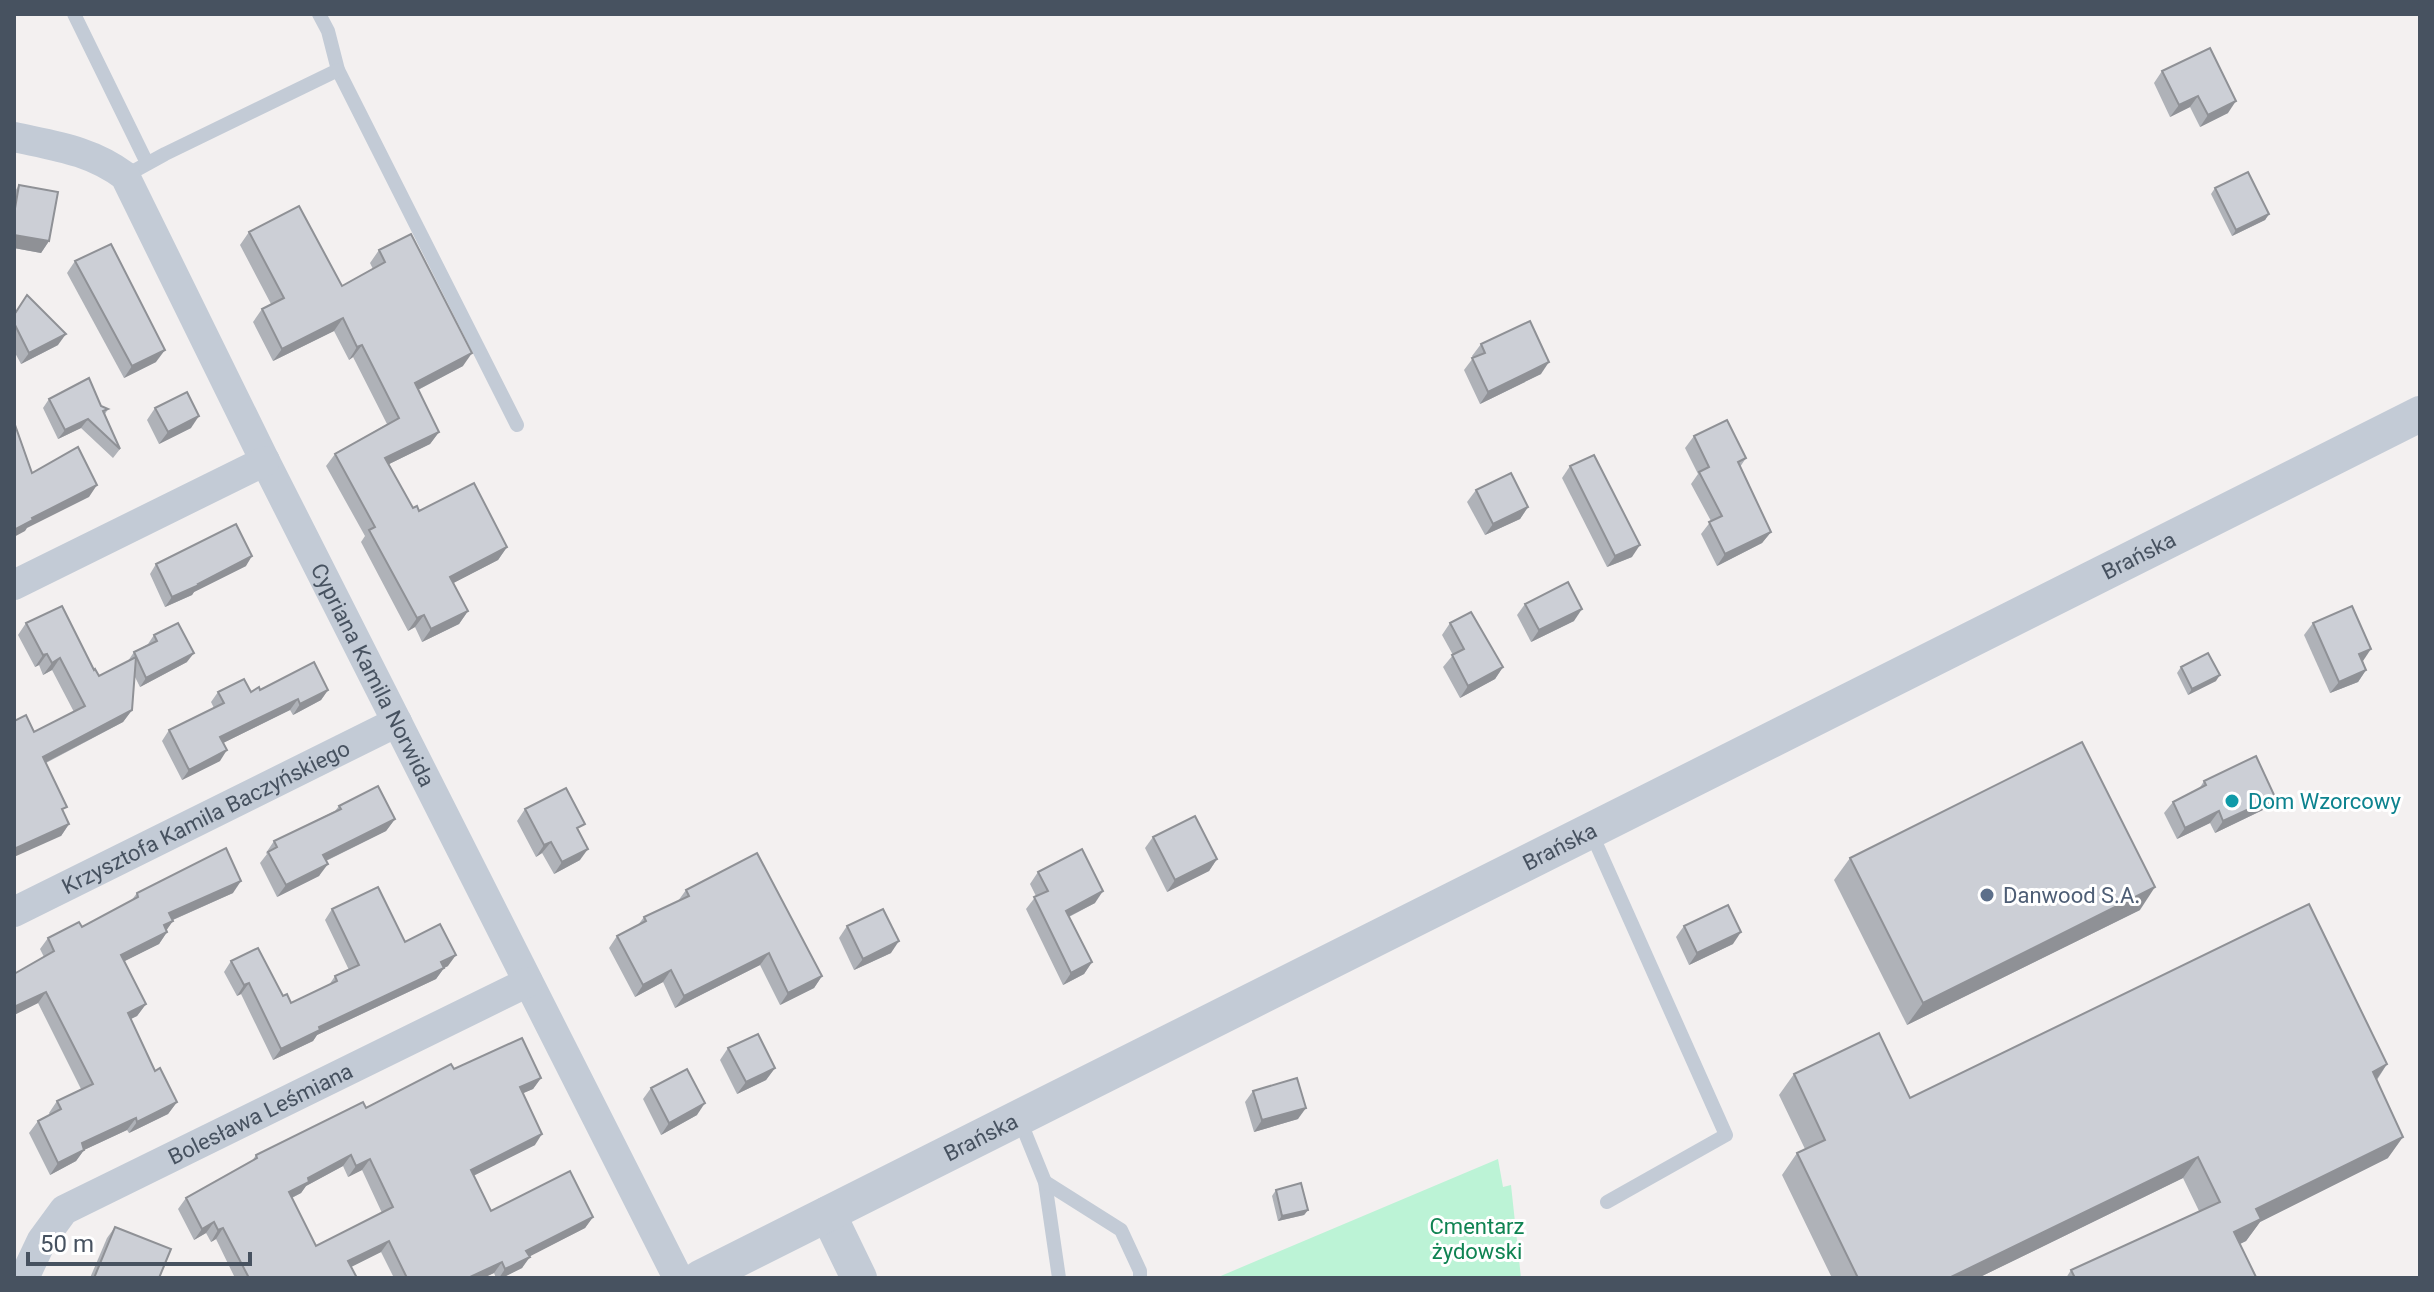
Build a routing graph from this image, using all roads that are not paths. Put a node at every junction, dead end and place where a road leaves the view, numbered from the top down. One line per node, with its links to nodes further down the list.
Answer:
1 (74, 14): 5 (lane)
2 (319, 14): 3 (lane)
3 (338, 70): 5 (lane); 7 (lane)
4 (14, 137): 5 (street)
5 (136, 170): 8 (street, Cypriana Kamila Norwida)
6 (2420, 414): 11 (street, Brańska)
7 (517, 425)
8 (265, 461): 9 (street); 10 (street, Cypriana Kamila Norwida)
9 (14, 585)
10 (397, 722): 12 (street, Krzysztofa Kamila Baczyńskiego); 13 (street, Cypriana Kamila Norwida)
11 (1589, 830): 14 (street, Brańska); 16 (lane)
12 (14, 912)
13 (528, 982): 18 (street, Bolesława Leśmiana); 19 (street, Cypriana Kamila Norwida)
14 (1019, 1118): 15 (lane); 17 (street, Brańska)
15 (1045, 1182): 22 (lane); 23 (lane)
16 (1607, 1202)
17 (828, 1214): 20 (street, Brańska); 21 (street)
18 (24, 1278)
19 (678, 1278)
20 (700, 1278)
21 (859, 1278)
22 (1059, 1278)
23 (1140, 1278)

